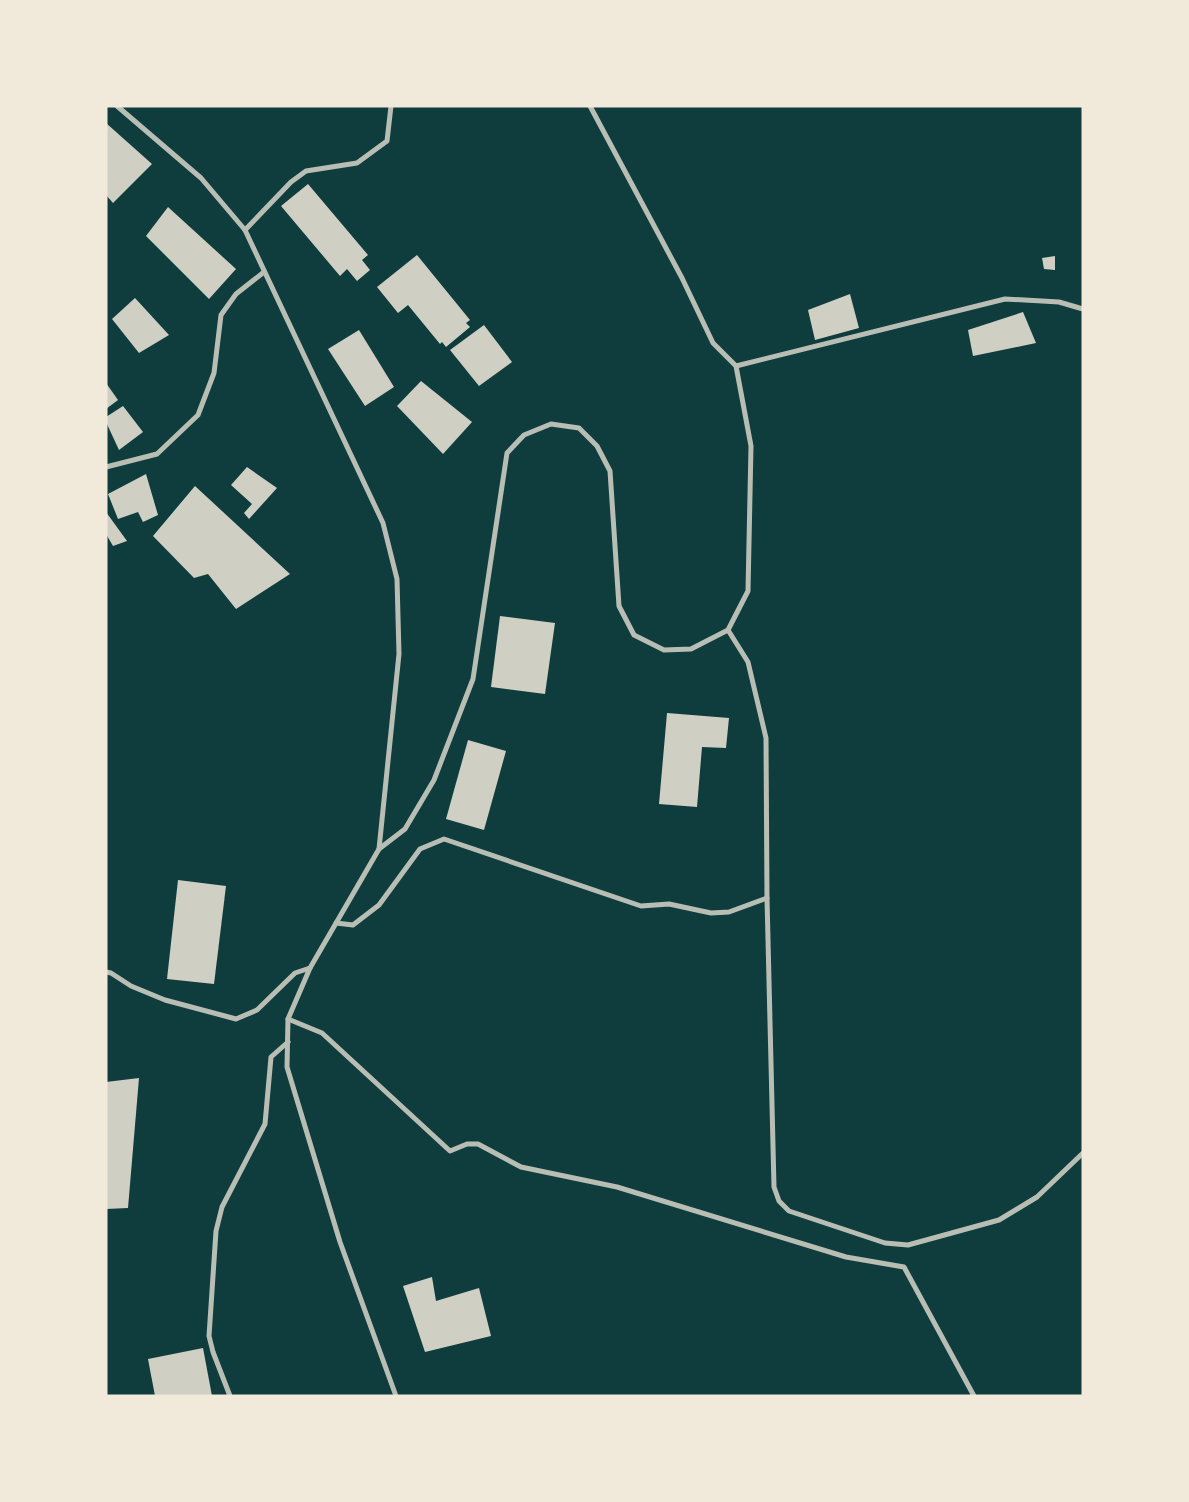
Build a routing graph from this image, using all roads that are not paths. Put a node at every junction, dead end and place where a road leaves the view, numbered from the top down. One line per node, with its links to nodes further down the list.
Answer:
1 (117, 106): 4 (street)
2 (391, 106): 4 (street)
3 (590, 106): 7 (street)
4 (244, 230): 5 (street)
5 (264, 272): 8 (street); 10 (street)
6 (1083, 309): 7 (street)
7 (736, 366): 9 (street)
8 (106, 468)
9 (728, 630): 10 (street); 11 (street)
10 (379, 849): 12 (street)
11 (767, 898): 12 (street); 17 (street)
12 (336, 923): 13 (street)
13 (310, 968): 14 (street); 15 (street)
14 (106, 972)
15 (288, 1019): 16 (street); 20 (street)
16 (288, 1042): 18 (street); 19 (street)
17 (1083, 1153)
18 (230, 1396)
19 (396, 1396)
20 (974, 1396)

